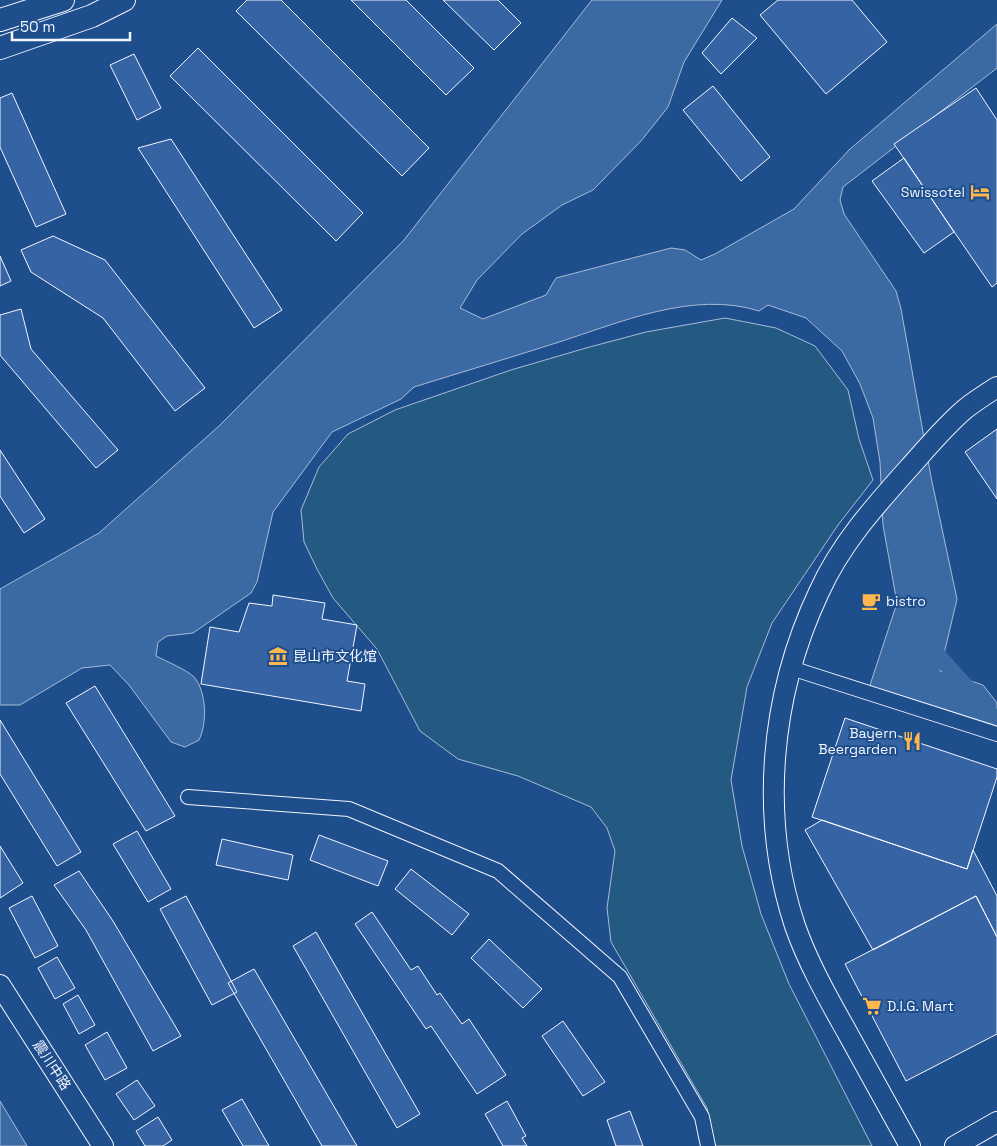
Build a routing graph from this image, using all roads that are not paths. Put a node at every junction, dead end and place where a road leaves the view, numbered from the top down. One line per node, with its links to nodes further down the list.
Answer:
1 (63, 0): 3 (main road)
2 (124, 0): 4 (main road)
3 (0, 20)
4 (0, 48)
5 (997, 387): 6 (street)
6 (791, 668): 7 (street); 13 (street)
7 (997, 734)
8 (188, 797): 12 (street)
9 (0, 985): 11 (street, 震川中路)
10 (997, 1122): 14 (street)
11 (103, 1146)
12 (708, 1146)
13 (910, 1146)
14 (955, 1146)

